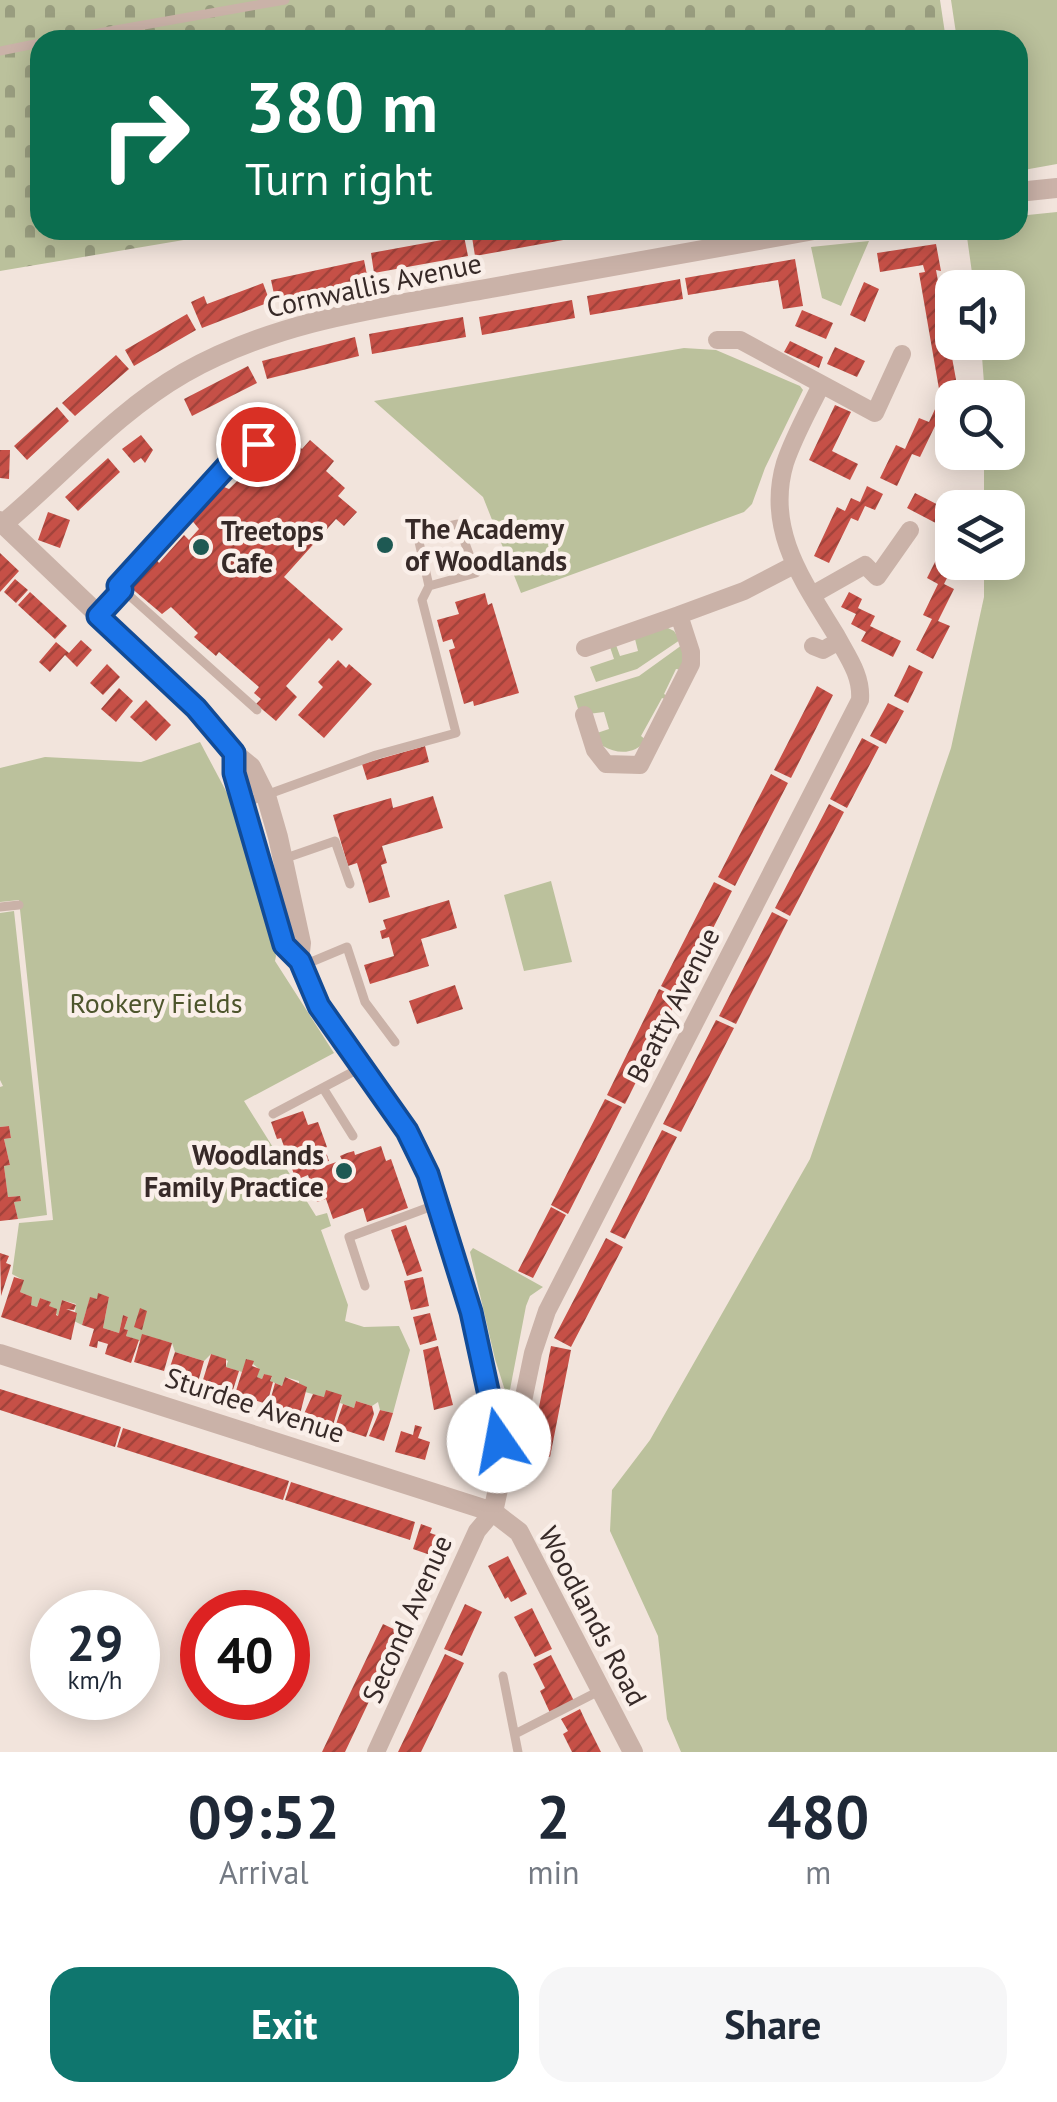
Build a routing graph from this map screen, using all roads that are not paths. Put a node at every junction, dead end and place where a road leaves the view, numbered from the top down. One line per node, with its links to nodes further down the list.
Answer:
1 (285, 0): 2 (lane)
2 (116, 30)
3 (30, 46): 4 (lane)
4 (0, 50)
5 (1057, 188): 6 (street)
6 (1028, 191)
7 (759, 240): 12 (street, Cornwallis Avenue)
8 (717, 340): 10 (street)
9 (902, 354): 10 (street)
10 (821, 385): 14 (street, Beatty Avenue)
11 (277, 434): 16 (lane)
12 (1, 524): 19 (street)
13 (910, 530): 17 (street)
14 (794, 564): 17 (street, Beatty Avenue); 18 (street)
15 (430, 586): 15 (lane); 26 (lane)
16 (122, 590): 19 (lane); 23 (lane)
17 (812, 595): 20 (street, Beatty Avenue)
18 (678, 615): 22 (street); 24 (street)
19 (98, 616): 25 (street)
20 (839, 641): 21 (street); 41 (street, Beatty Avenue)
21 (812, 646)
22 (585, 648)
23 (257, 710)
24 (584, 715)
25 (234, 753): 26 (street); 27 (street)
26 (265, 795): 27 (lane); 28 (street)
27 (244, 803): 32 (street)
28 (283, 859): 29 (lane); 32 (street)
29 (350, 884)
30 (19, 905): 31 (lane)
31 (0, 907)
32 (300, 964): 33 (lane); 34 (street)
33 (395, 1042)
34 (362, 1066): 35 (lane); 38 (street)
35 (323, 1088): 36 (lane); 37 (lane)
36 (273, 1114)
37 (353, 1136)
38 (438, 1204): 39 (lane); 41 (street)
39 (364, 1286)
40 (0, 1354): 42 (street, Sturdee Avenue)
41 (499, 1441): 42 (street)
42 (493, 1512): 44 (street, Woodlands Road); 46 (street, Second Avenue)
43 (502, 1676): 45 (lane)
44 (602, 1690): 45 (lane); 48 (street, Woodlands Road)
45 (515, 1734): 47 (lane)
46 (376, 1752)
47 (518, 1752)
48 (633, 1752)

